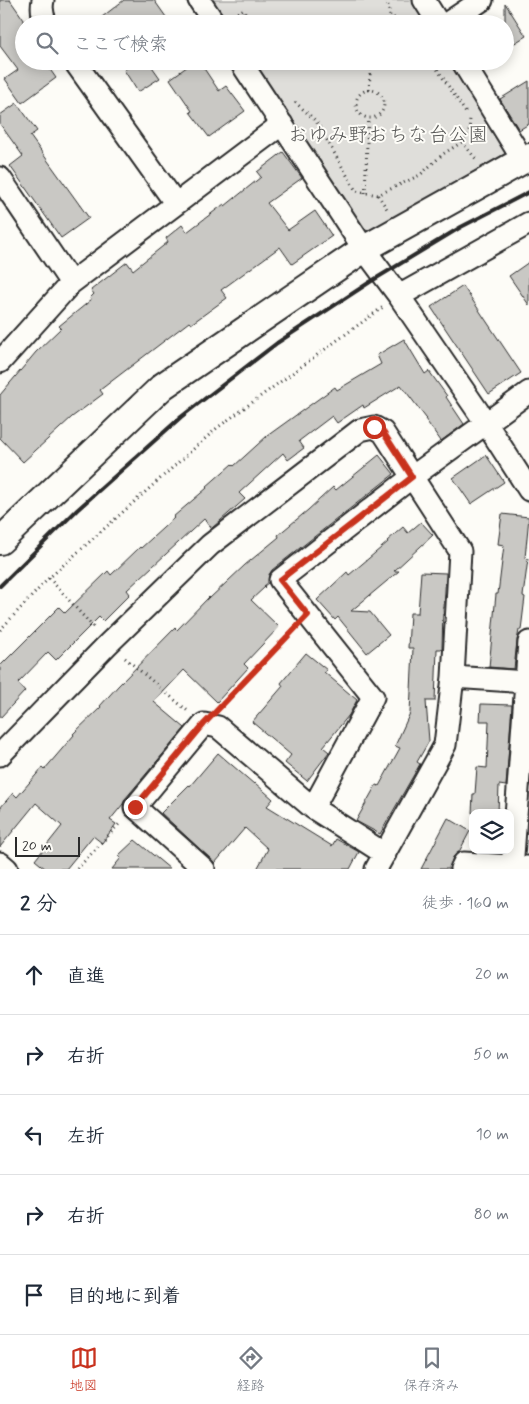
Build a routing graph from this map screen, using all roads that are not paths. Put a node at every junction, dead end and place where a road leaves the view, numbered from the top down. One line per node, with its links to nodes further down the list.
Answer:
1 (43, 0): 5 (street)
2 (199, 0): 6 (street)
3 (424, 0): 7 (street)
4 (482, 0): 8 (street)
5 (43, 15)
6 (209, 15)
7 (433, 15)
8 (460, 15)
9 (80, 70): 15 (street)
10 (246, 70): 12 (street)
11 (468, 70): 13 (street)
12 (282, 124): 15 (street); 17 (street)
13 (526, 159): 17 (street)
14 (0, 178): 18 (street)
15 (176, 204): 18 (street)
16 (529, 223): 19 (street)
17 (364, 248): 19 (street); 25 (street)
18 (71, 283): 20 (street)
19 (399, 296): 22 (street)
20 (0, 362)
21 (529, 392): 22 (street)
22 (486, 423): 23 (street); 24 (street)
23 (412, 477): 27 (street); 29 (street); 30 (street)
24 (529, 490)
25 (0, 541)
26 (529, 642): 28 (street)
27 (453, 678): 28 (street); 31 (street)
28 (526, 682): 33 (street)
29 (0, 755)
30 (312, 808): 31 (street); 35 (street)
31 (381, 861)
32 (0, 863): 34 (street)
33 (518, 867): 36 (street)
34 (7, 869)
35 (204, 869)
36 (461, 869)

